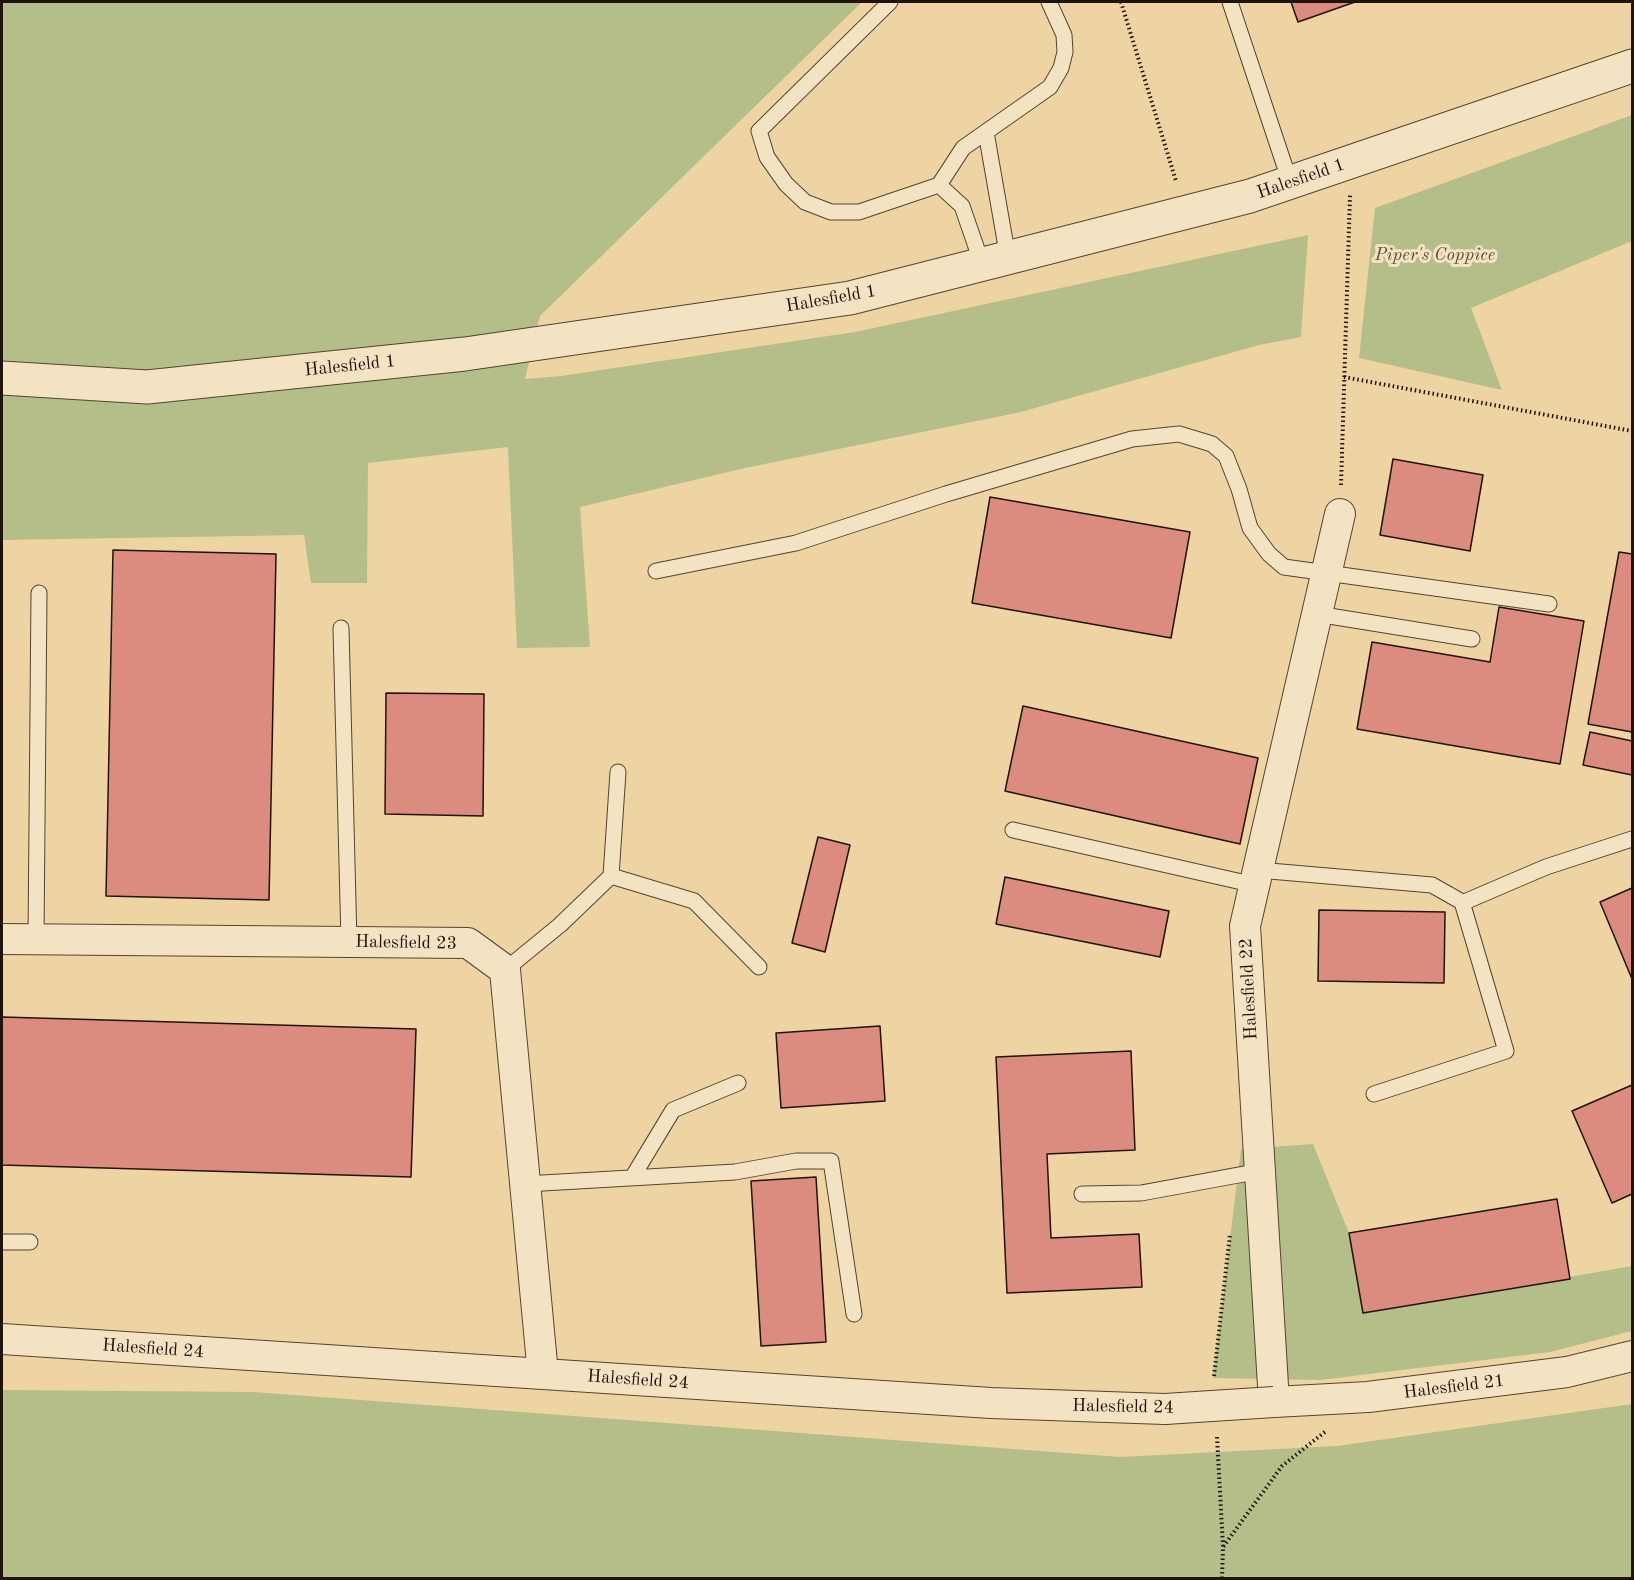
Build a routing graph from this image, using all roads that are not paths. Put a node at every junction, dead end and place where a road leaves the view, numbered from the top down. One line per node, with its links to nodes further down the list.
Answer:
1 (890, 2): 7 (lane)
2 (1049, 2): 5 (lane)
3 (1230, 2): 6 (lane)
4 (1632, 66): 6 (street, Halesfield 1)
5 (986, 132): 7 (lane); 8 (lane)
6 (1290, 182): 8 (street, Halesfield 1)
7 (939, 185): 8 (lane)
8 (995, 261): 9 (street, Halesfield 1)
9 (2, 378)
10 (1340, 514): 12 (street, Halesfield 22)
11 (656, 572): 12 (lane)
12 (1326, 575): 14 (lane); 15 (street, Halesfield 22)
13 (39, 593): 25 (lane)
14 (1549, 604)
15 (1317, 614): 17 (lane); 22 (street, Halesfield 22)
16 (341, 628): 26 (lane)
17 (1472, 639)
18 (618, 772): 21 (lane)
19 (1012, 830): 22 (lane)
20 (1632, 839): 23 (lane)
21 (611, 876): 27 (lane); 28 (lane)
22 (1257, 878): 23 (lane); 31 (street, Halesfield 22)
23 (1462, 903): 30 (lane)
24 (2, 939): 25 (street, Halesfield 23)
25 (36, 939): 26 (street, Halesfield 23)
26 (349, 942): 28 (street, Halesfield 23)
27 (759, 967)
28 (505, 970): 33 (street)
29 (738, 1083): 32 (lane)
30 (1374, 1094)
31 (1260, 1171): 34 (lane); 41 (street, Halesfield 22)
32 (632, 1178): 33 (lane); 37 (lane)
33 (525, 1184): 40 (street)
34 (1082, 1194)
35 (2, 1242): 36 (lane)
36 (30, 1242)
37 (854, 1314)
38 (2, 1339): 40 (street, Halesfield 24)
39 (1632, 1356): 41 (street, Halesfield 21)
40 (543, 1374): 41 (street, Halesfield 24, bridge)
41 (1274, 1402)

